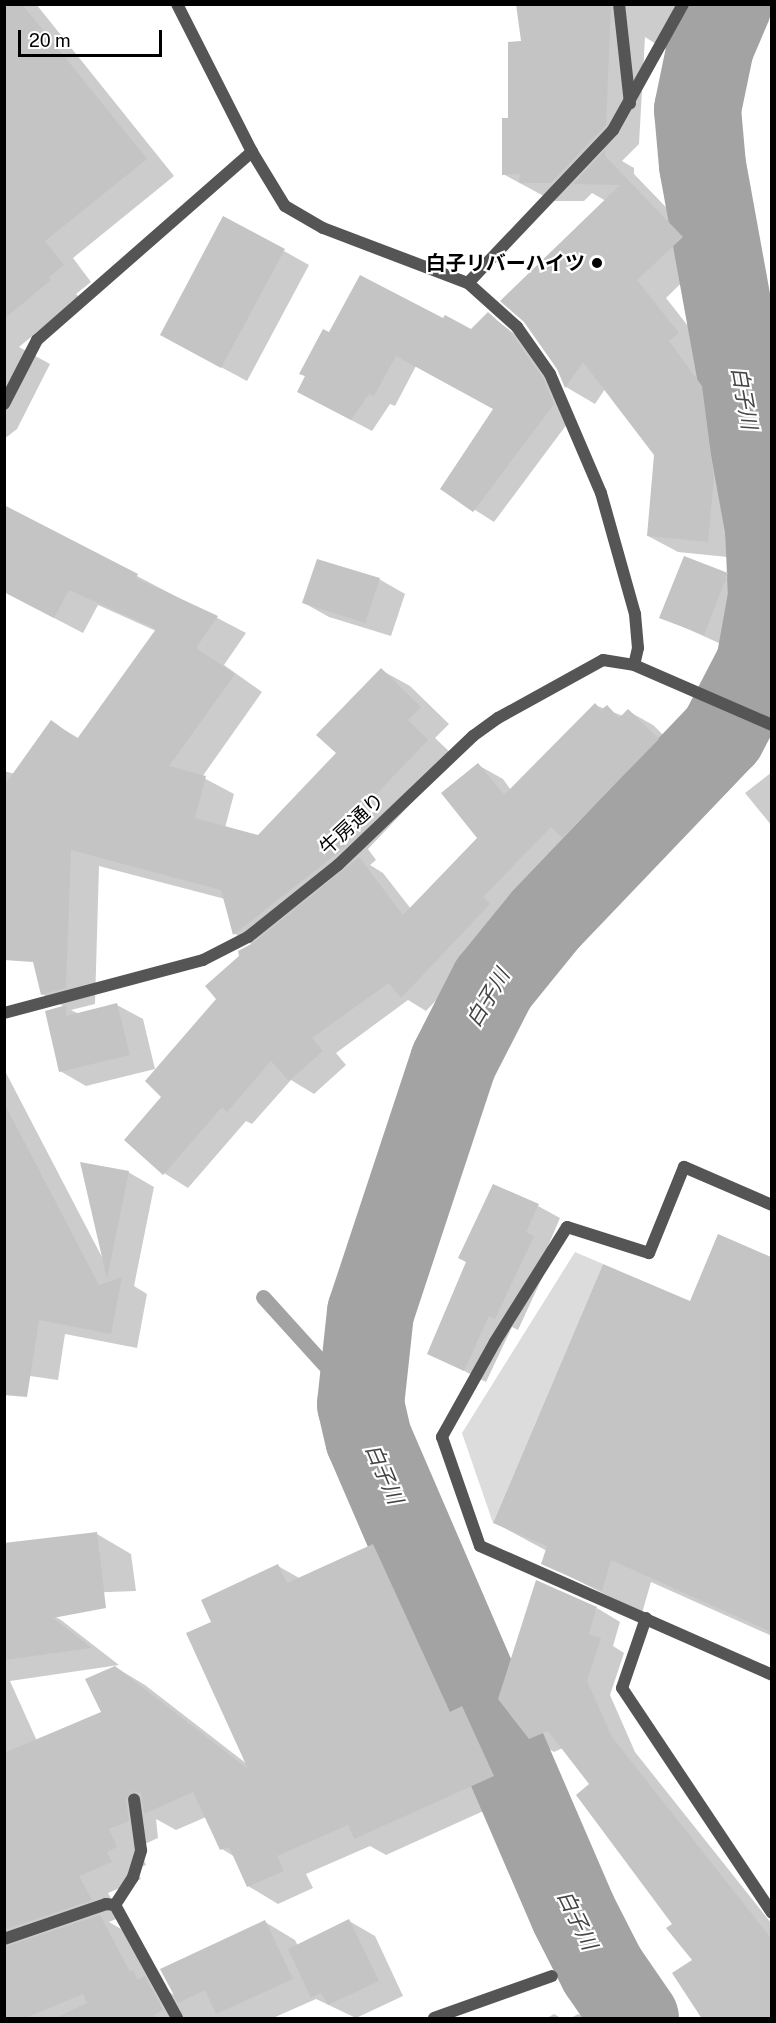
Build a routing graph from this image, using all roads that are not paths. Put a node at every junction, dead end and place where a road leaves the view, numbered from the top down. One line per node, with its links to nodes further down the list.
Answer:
1 (177, 4): 5 (street)
2 (620, 4): 4 (street)
3 (683, 4): 4 (street)
4 (631, 105): 6 (street)
5 (252, 152): 6 (street); 7 (street)
6 (468, 283): 8 (street)
7 (4, 404)
8 (634, 665): 9 (street, 牛房通り); 10 (street, 牛房通り)
9 (771, 725)
10 (4, 1013)
11 (771, 1205): 12 (street)
12 (646, 1618): 13 (street); 16 (street)
13 (771, 1675)
14 (134, 1799): 15 (street)
15 (115, 1905): 17 (street); 19 (street)
16 (771, 1913)
17 (4, 1939)
18 (552, 1976): 20 (street)
19 (177, 2019)
20 (434, 2019)

